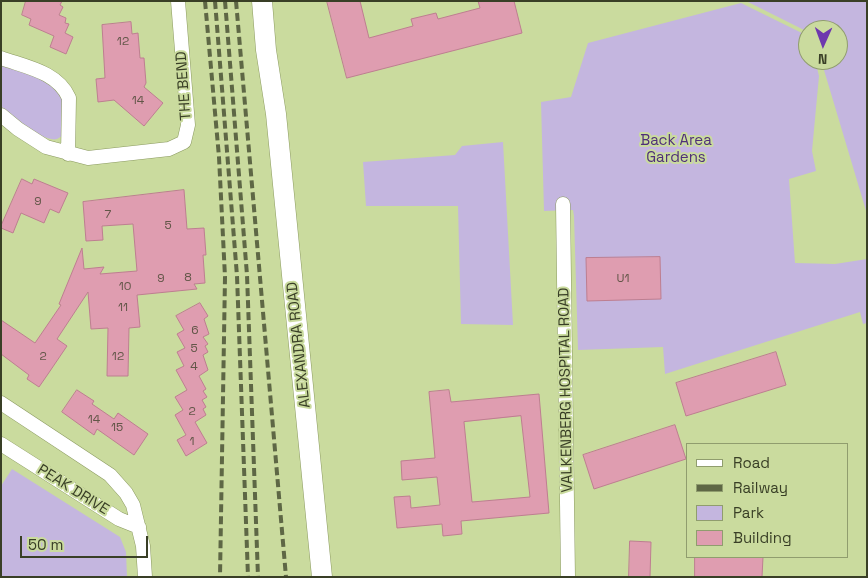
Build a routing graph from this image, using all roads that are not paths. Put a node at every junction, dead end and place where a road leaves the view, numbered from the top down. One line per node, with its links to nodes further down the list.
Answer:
1 (178, 1): 7 (street, THE BEND)
2 (262, 1): 5 (street, ALEXANDRA ROAD)
3 (275, 1): 5 (street, ALEXANDRA ROAD)
4 (1, 58): 7 (street)
5 (276, 114): 13 (street, ALEXANDRA ROAD)
6 (1, 115): 7 (street, THE BEND)
7 (68, 154)
8 (563, 204): 14 (street, VALKENBERG HOSPITAL ROAD)
9 (1, 403): 11 (street, PEAK DRIVE)
10 (1, 444): 11 (street, PEAK DRIVE)
11 (139, 527): 12 (street)
12 (145, 577)
13 (322, 577)
14 (568, 577)

